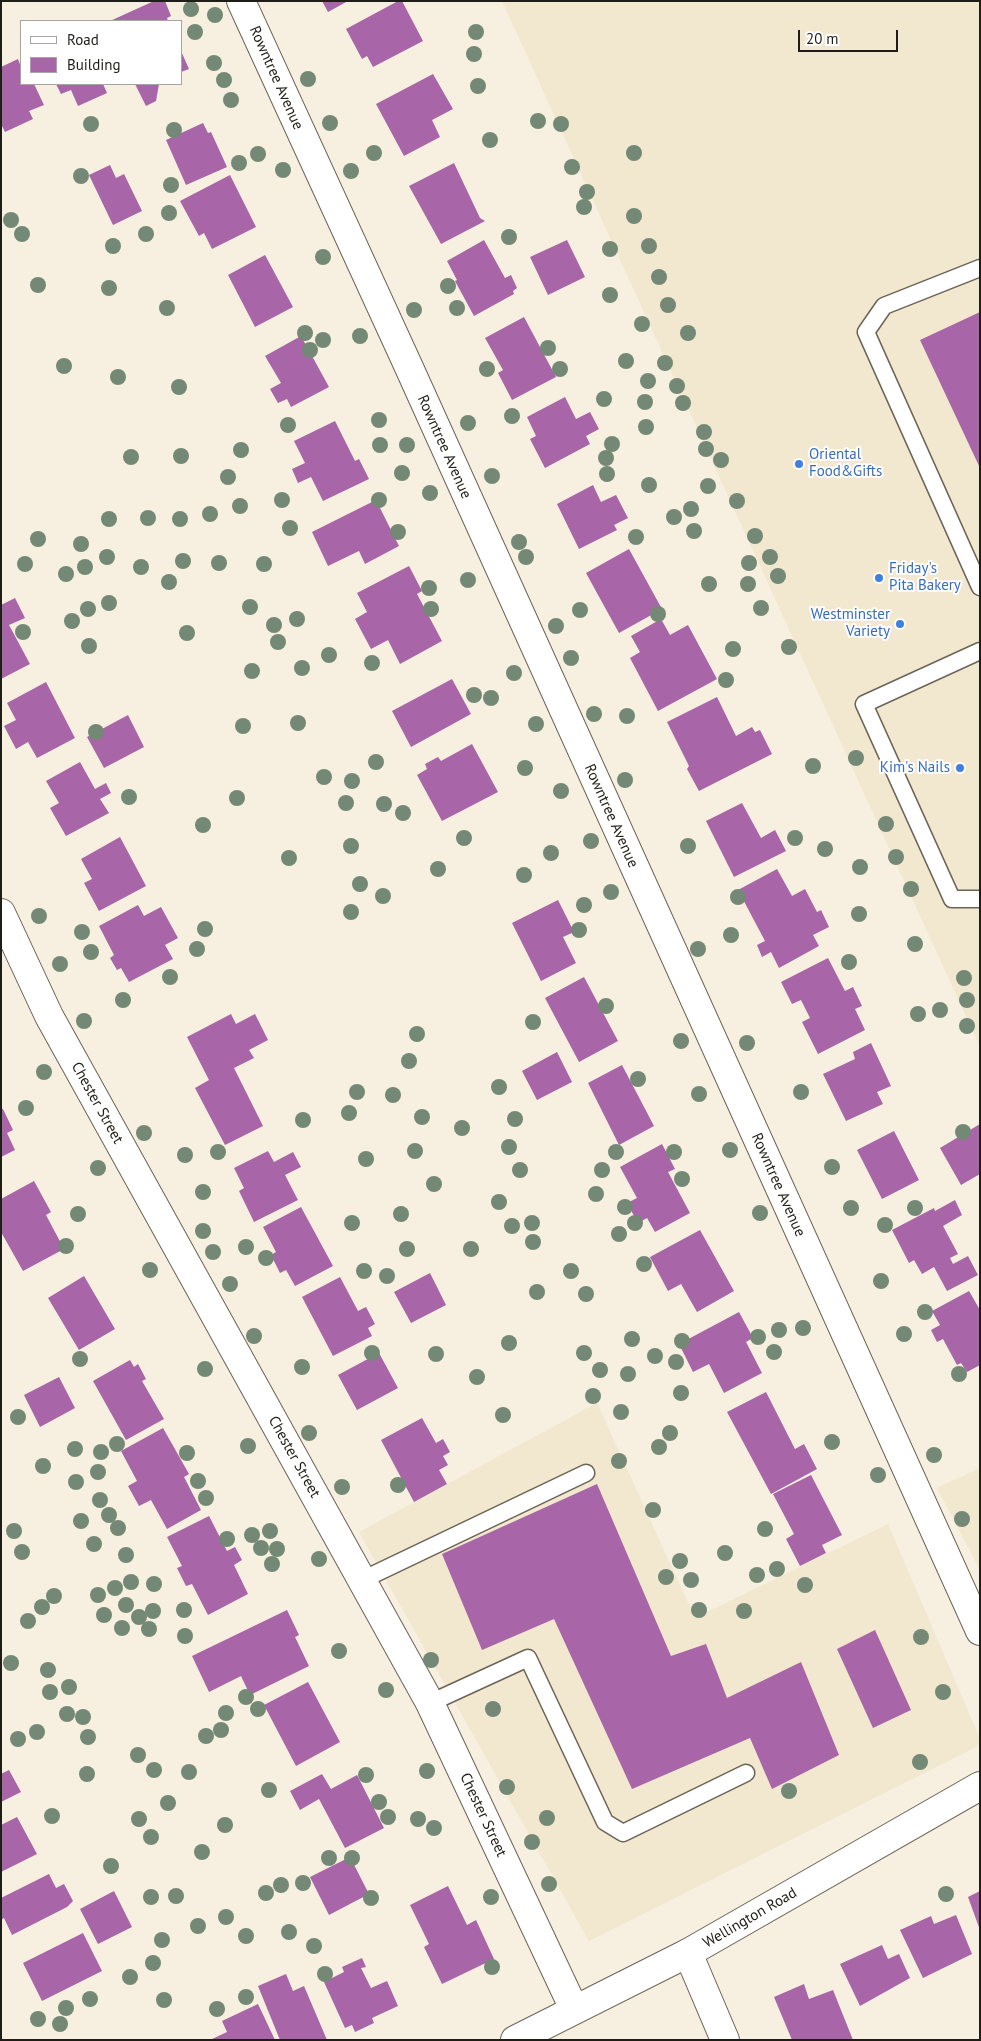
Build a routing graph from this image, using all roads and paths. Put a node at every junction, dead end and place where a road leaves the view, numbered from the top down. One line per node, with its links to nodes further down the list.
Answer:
1 (241, 1): 9 (street, Rowntree Avenue)
2 (980, 268): 3 (lane)
3 (980, 587)
4 (980, 651): 5 (lane)
5 (980, 899)
6 (1, 912): 8 (street, Chester Street)
7 (586, 1473): 8 (lane)
8 (362, 1580): 10 (street, Chester Street)
9 (980, 1631)
10 (430, 1702): 11 (lane); 14 (street, Chester Street)
11 (746, 1774)
12 (980, 1786): 13 (street, Wellington Road)
13 (688, 1953): 14 (street, Wellington Road); 16 (street)
14 (574, 2009): 15 (street, Wellington Road)
15 (515, 2040)
16 (725, 2040)

